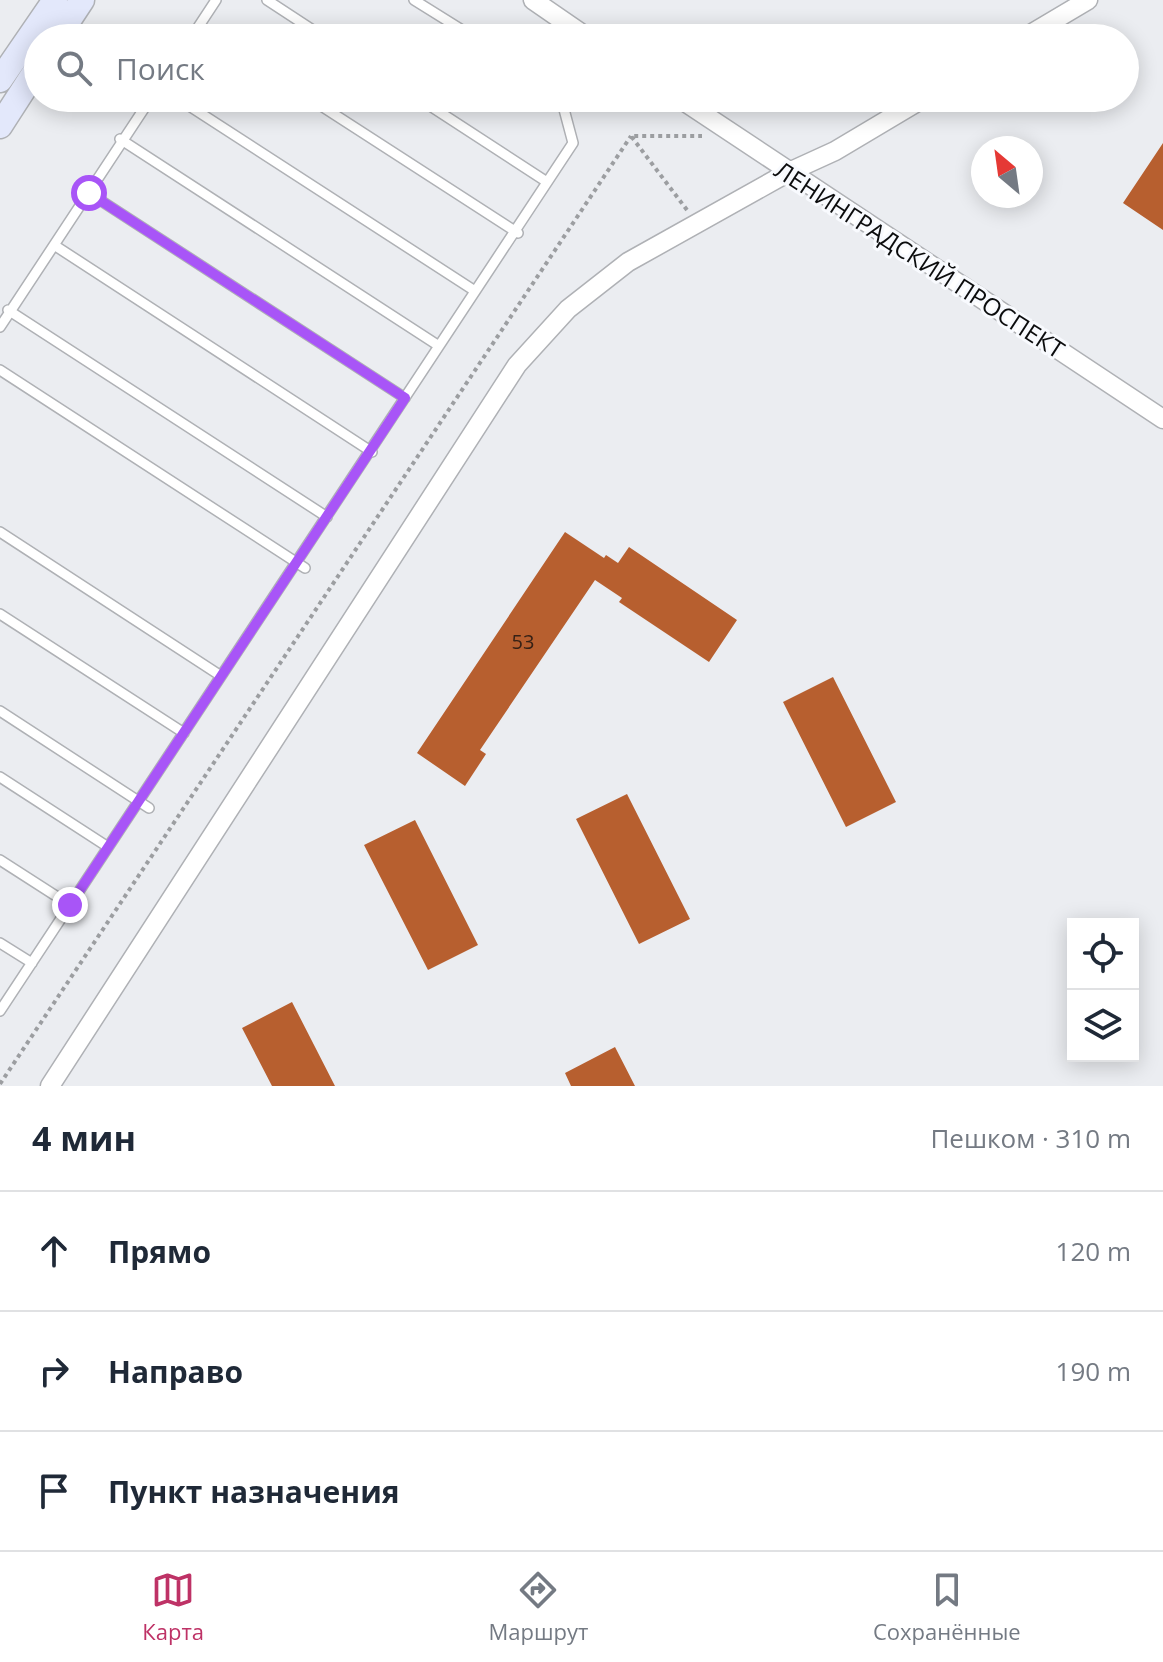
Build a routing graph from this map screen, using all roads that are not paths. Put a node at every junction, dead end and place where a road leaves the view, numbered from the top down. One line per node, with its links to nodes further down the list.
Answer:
1 (55, 0): 8 (main road)
2 (82, 0): 9 (main road)
3 (216, 0): 10 (lane)
4 (267, 0): 11 (lane)
5 (414, 0): 12 (lane)
6 (533, 0): 13 (street)
7 (1088, 0): 14 (street)
8 (38, 24)
9 (66, 24)
10 (200, 24)
11 (304, 24)
12 (453, 24)
13 (568, 24)
14 (1048, 24)
15 (24, 45): 16 (main road)
16 (0, 80)
17 (24, 89): 25 (main road)
18 (141, 112): 26 (lane)
19 (199, 112): 32 (lane)
20 (331, 112): 30 (lane)
21 (440, 112): 28 (lane)
22 (565, 112): 28 (lane)
23 (700, 112): 27 (street, ЛЕНИНГРАДСКИЙ ПРОСПЕКТ)
24 (900, 112): 27 (street)
25 (0, 126)
26 (122, 140): 29 (lane); 35 (lane)
27 (789, 172): 38 (street, ЛЕНИНГРАДСКИЙ ПРОСПЕКТ); 56 (street)
28 (547, 182): 30 (lane)
29 (87, 192): 31 (lane); 37 (lane)
30 (517, 233): 32 (lane)
31 (54, 245): 33 (lane); 39 (lane)
32 (475, 291): 35 (lane)
33 (9, 310): 34 (lane); 40 (lane)
34 (0, 327)
35 (439, 346): 37 (lane)
36 (0, 370): 42 (lane)
37 (405, 398): 39 (lane)
38 (1163, 419)
39 (371, 451): 40 (lane)
40 (327, 517): 42 (lane)
41 (0, 532): 44 (lane)
42 (301, 565): 44 (lane)
43 (0, 614): 46 (lane)
44 (221, 676): 46 (lane)
45 (0, 711): 48 (lane)
46 (184, 733): 48 (lane)
47 (0, 777): 50 (lane)
48 (138, 801): 49 (lane); 50 (lane)
49 (149, 808)
50 (108, 847): 52 (lane)
51 (0, 860): 52 (lane)
52 (70, 905): 54 (lane)
53 (0, 943): 54 (lane)
54 (32, 963): 55 (lane)
55 (0, 1011)
56 (50, 1086)

